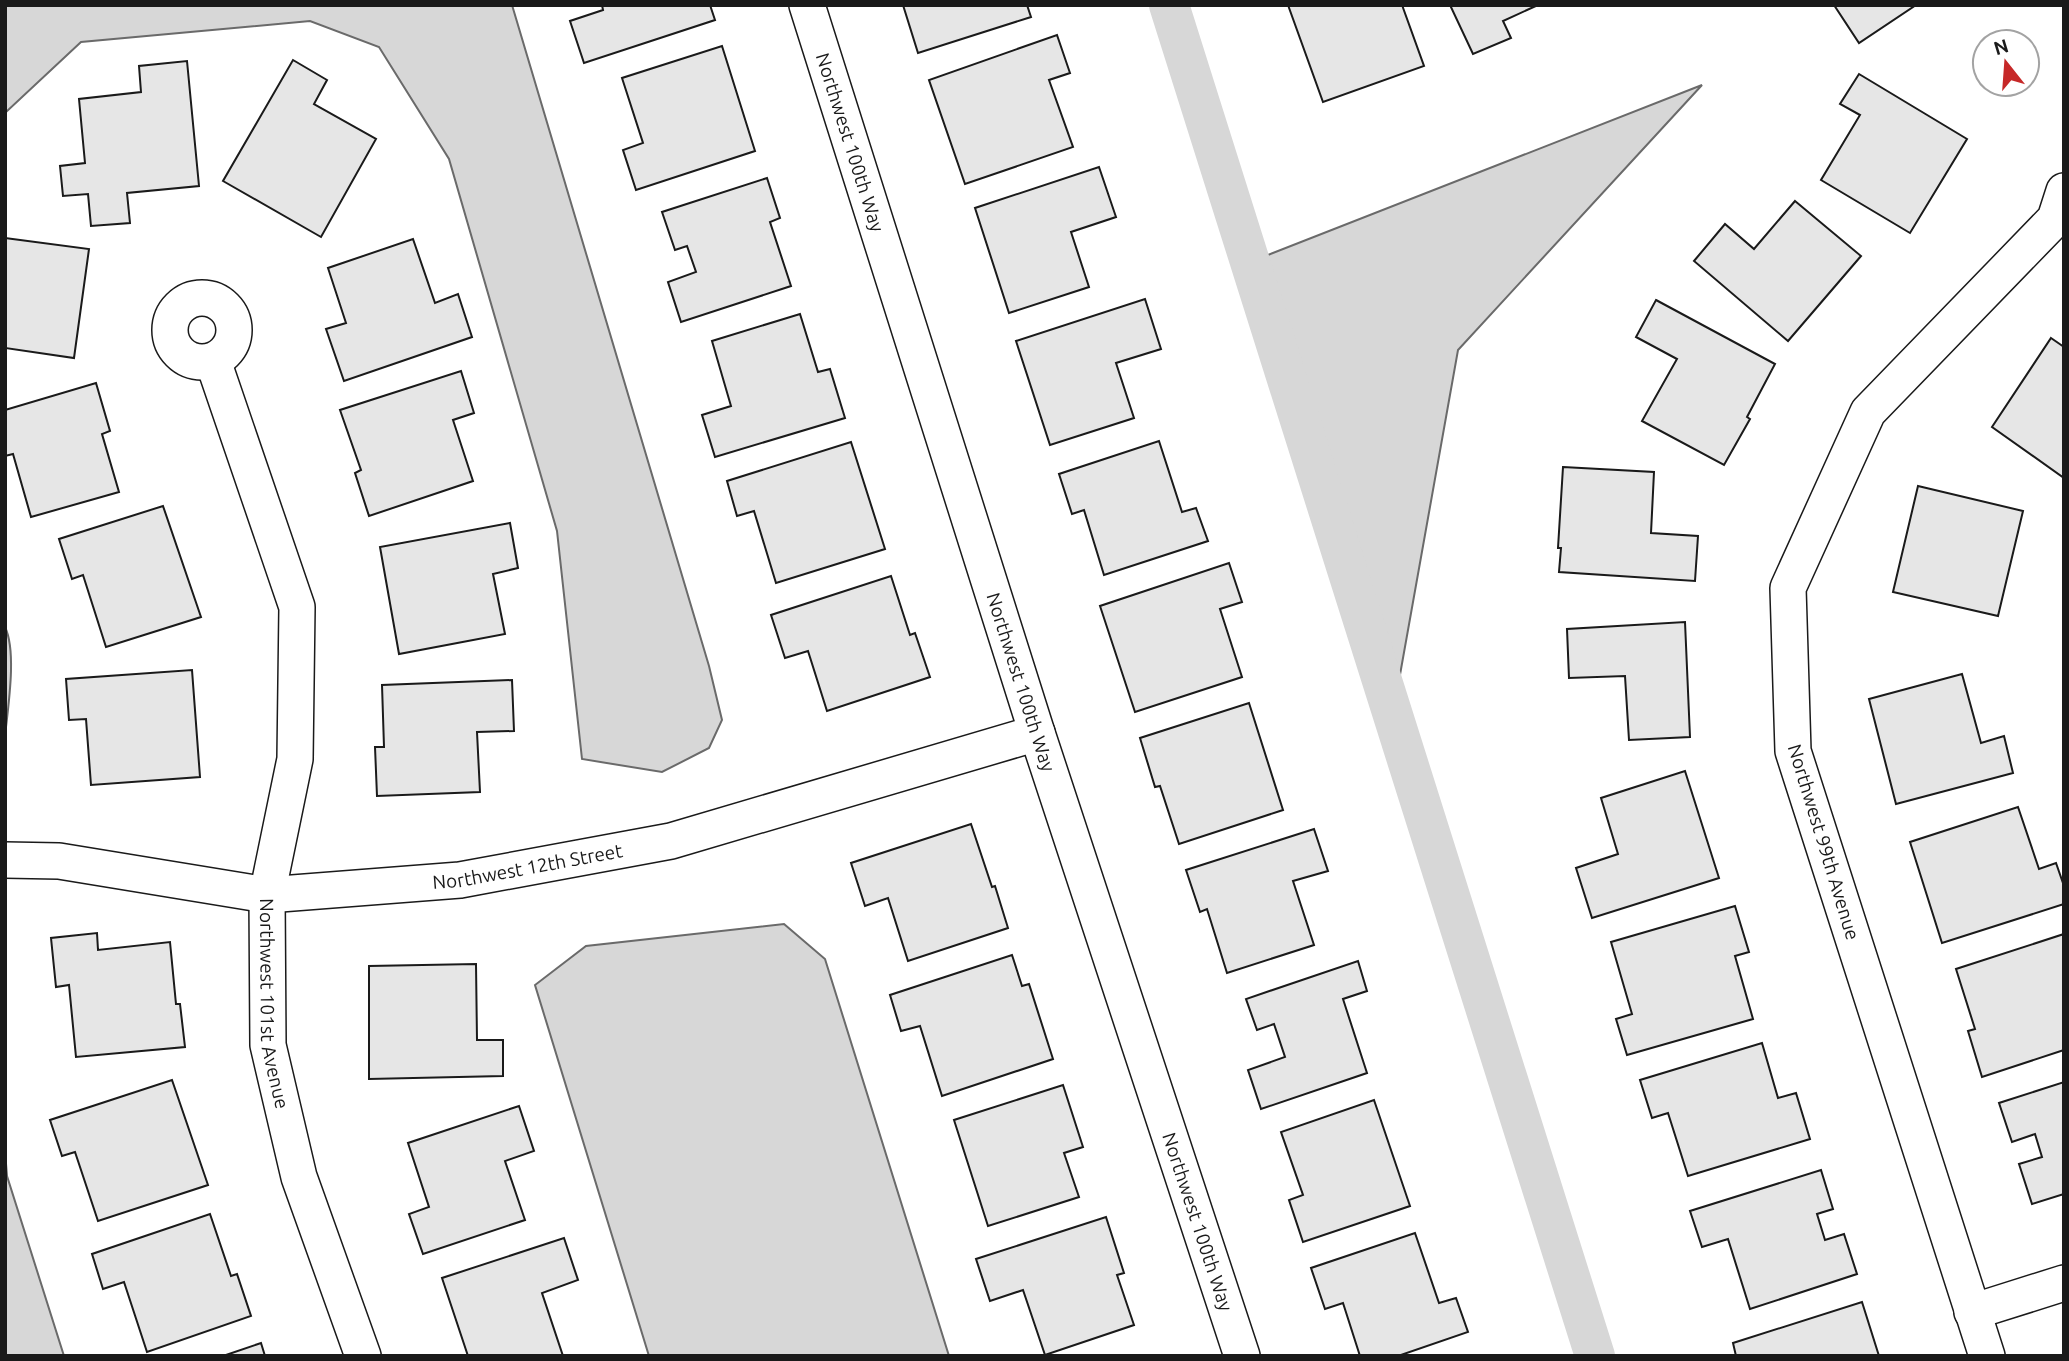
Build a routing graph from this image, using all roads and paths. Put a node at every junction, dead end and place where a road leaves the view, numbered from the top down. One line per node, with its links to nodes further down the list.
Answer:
1 (807, 5): 4 (street, Northwest 100th Way)
2 (2064, 191): 8 (street, Northwest 99th Avenue)
3 (214, 361): 6 (street, Northwest 101st Avenue)
4 (1037, 733): 6 (street, Northwest 12th Street); 10 (street, Northwest 100th Way)
5 (5, 860): 6 (street, Northwest 12th Street)
6 (267, 895): 9 (street, Northwest 101st Avenue)
7 (2064, 1283): 8 (street)
8 (1972, 1312): 11 (street, Northwest 99th Avenue)
9 (363, 1356)
10 (1242, 1356)
11 (1987, 1356)

